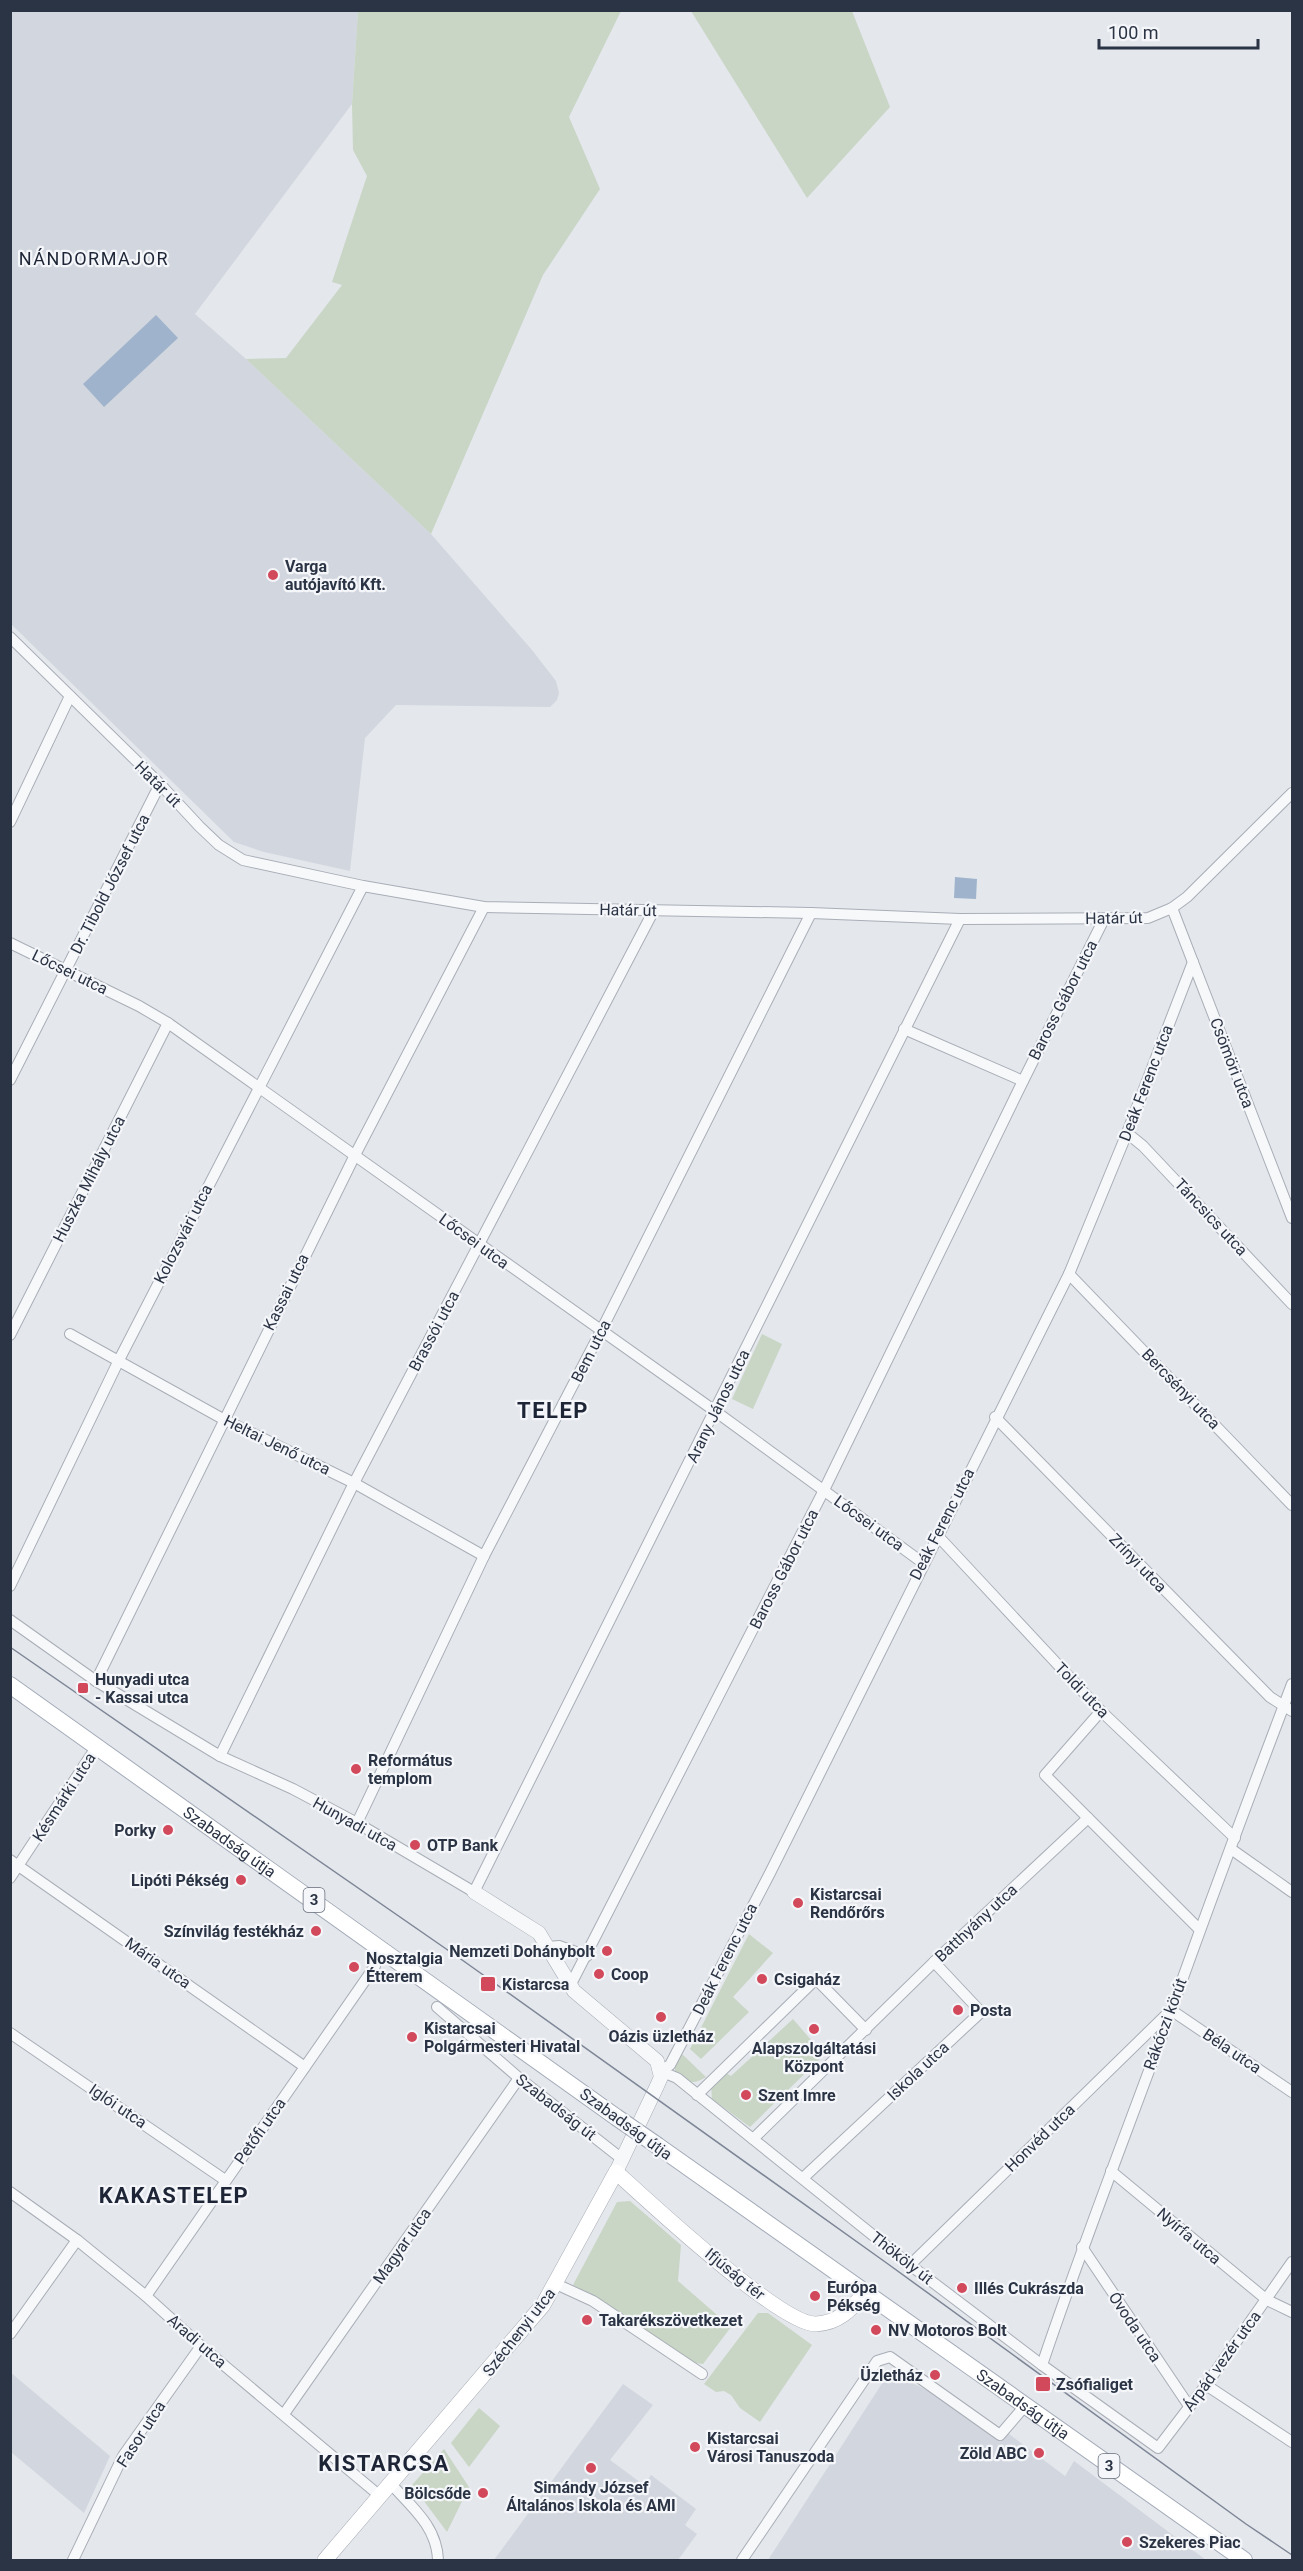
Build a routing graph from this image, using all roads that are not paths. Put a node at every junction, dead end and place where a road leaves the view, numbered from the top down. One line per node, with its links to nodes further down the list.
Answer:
1 (10, 637): 2 (street, Határ út)
2 (70, 696): 3 (street, Határ út); 5 (street)
3 (160, 784): 6 (street, Határ út); 15 (street, Dr. Tibold József utca)
4 (1293, 793): 8 (street, Határ út)
5 (10, 822)
6 (363, 886): 7 (street, Határ út); 20 (street, Kolozsvári utca)
7 (484, 907): 9 (street, Határ út); 22 (street, Kassai utca)
8 (1173, 909): 12 (street, Határ út); 14 (street, Csömöri utca)
9 (654, 910): 10 (street, Határ út); 24 (street, Brassói utca)
10 (811, 913): 11 (street, Határ út); 27 (street, Bem utca)
11 (960, 919): 12 (street, Határ út); 17 (street, Arany János utca)
12 (1104, 919): 19 (street, Baross Gábor utca)
13 (10, 943): 15 (street, Lőcsei utca)
14 (1193, 962): 21 (street, Deák Ferenc utca); 23 (street, Csömöri utca)
15 (66, 970): 16 (street, Lőcsei utca); 18 (street, Dr. Tibold József utca)
16 (168, 1023): 20 (street, Lőcsei utca); 29 (street, Huszka Mihály utca)
17 (904, 1029): 19 (street, Baross Gábor utca); 31 (street, Arany János utca)
18 (10, 1080)
19 (1023, 1081): 35 (street, Baross Gábor utca)
20 (258, 1087): 22 (street, Lőcsei utca); 30 (street, Kolozsvári utca)
21 (1127, 1133): 25 (street, Deák Ferenc utca); 26 (street, Táncsics utca)
22 (355, 1155): 24 (street, Lőcsei utca); 33 (street, Kassai utca)
23 (1293, 1218)
24 (479, 1245): 27 (street, Lőcsei utca); 34 (street, Brassói utca)
25 (1069, 1274): 32 (street, Deák Ferenc utca); 36 (street, Bercsényi utca)
26 (1293, 1304)
27 (601, 1331): 31 (street, Lőcsei utca); 38 (street, Bem utca)
28 (70, 1334): 30 (street, Heltai Jenő utca)
29 (10, 1335)
30 (119, 1360): 33 (street, Heltai Jenő utca); 40 (street, Kolozsvári utca)
31 (715, 1411): 35 (street, Lőcsei utca); 54 (street, Arany János utca)
32 (995, 1417): 37 (street, Deák Ferenc utca); 45 (street, Zrínyi utca)
33 (223, 1419): 34 (street, Heltai Jenő utca); 42 (street, Kassai utca)
34 (354, 1483): 38 (street, Heltai Jenő utca); 48 (street, Brassói utca)
35 (824, 1490): 39 (street, Lőcsei utca); 58 (street, Baross Gábor utca)
36 (1293, 1505)
37 (937, 1535): 39 (street, Deák Ferenc utca); 46 (street, Toldi utca)
38 (484, 1556): 50 (street, Bem utca)
39 (923, 1563): 67 (street, Deák Ferenc utca)
40 (10, 1586)
41 (10, 1620): 42 (street, Hunyadi utca)
42 (96, 1681): 48 (street, Hunyadi utca)
43 (1293, 1684): 45 (street, Rákóczi körút)
44 (10, 1685): 47 (main road, Szabadság útja / 3)
45 (1288, 1708): 51 (street, Rákóczi körút)
46 (1101, 1711): 49 (street); 51 (street, Toldi utca)
47 (97, 1746): 52 (street, Késmárki utca); 82 (main road, Szabadság útja / 3, bridge)
48 (220, 1756): 50 (street, Hunyadi utca)
49 (1088, 1818): 56 (street); 59 (street, Batthyány utca)
50 (357, 1823): 54 (street, Hunyadi utca)
51 (1233, 1843): 55 (street, Toldi utca); 56 (street, Rákóczi körút)
52 (15, 1863): 53 (street, Késmárki utca); 66 (street, Mária utca)
53 (10, 1878)
54 (474, 1892): 57 (street, Hunyadi utca)
55 (1293, 1892)
56 (1199, 1929): 63 (street, Rákóczi körút)
57 (549, 1947): 58 (street); 61 (street, Hunyadi utca)
58 (587, 1956): 61 (street, Baross Gábor utca)
59 (934, 1962): 64 (street, Batthyány utca); 74 (street, Iskola utca)
60 (375, 1966): 66 (street, Petőfi utca)
61 (570, 1986): 67 (street, Hunyadi utca)
62 (437, 2007): 68 (street, Szabadság út)
63 (1171, 2010): 69 (street, Béla utca); 73 (street, Rákóczi körút); 80 (street, Honvéd utca)
64 (866, 2030): 70 (street); 71 (street, Batthyány utca)
65 (10, 2033): 75 (street, Iglói utca)
66 (305, 2067): 75 (street, Petőfi utca)
67 (660, 2071): 70 (street, Thököly út); 72 (street, Széchenyi utca)
68 (519, 2078): 72 (street, Szabadság út); 93 (street, Magyar utca)
69 (1293, 2092)
70 (697, 2095): 71 (street, Thököly út)
71 (753, 2139): 74 (street, Thököly út)
72 (619, 2165): 81 (main road, Széchenyi utca); 82 (main road, Ifjúság tér)
73 (1111, 2171): 78 (street, Rákóczi körút); 84 (street, Nyírfa utca)
74 (803, 2178): 80 (street, Thököly út)
75 (225, 2180): 83 (street, Petőfi utca)
76 (10, 2192): 77 (street, Aradi utca)
77 (77, 2240): 83 (street, Aradi utca); 86 (street)
78 (1082, 2247): 88 (street, Rákóczi körút); 91 (street, Óvoda utca)
79 (1293, 2262): 84 (street, Árpád vezér utca)
80 (910, 2265): 88 (street, Thököly út)
81 (556, 2284): 89 (street); 96 (main road, Széchenyi utca)
82 (865, 2293): 92 (main road, Szabadság útja / 3)
83 (146, 2296): 87 (street, Aradi utca)
84 (1266, 2300): 85 (street, Nyírfa utca); 90 (street, Árpád vezér utca)
85 (1293, 2312)
86 (10, 2334)
87 (201, 2346): 93 (street, Aradi utca); 98 (street, Fasor utca)
88 (1041, 2365): 94 (street, Thököly út)
89 (702, 2374)
90 (1206, 2385): 91 (street, Árpád vezér utca); 95 (street)
91 (1189, 2406): 94 (street, Árpád vezér utca)
92 (1024, 2407): 101 (street); 102 (main road, Szabadság útja / 3)
93 (284, 2414): 97 (street, Aradi utca)
94 (1147, 2440)
95 (1293, 2442)
96 (391, 2484): 97 (main road, Széchenyi utca); 100 (street)
97 (380, 2496): 99 (main road, Széchenyi utca)
98 (73, 2560)
99 (325, 2560)
100 (438, 2560)
101 (741, 2560)
102 (1244, 2560)

